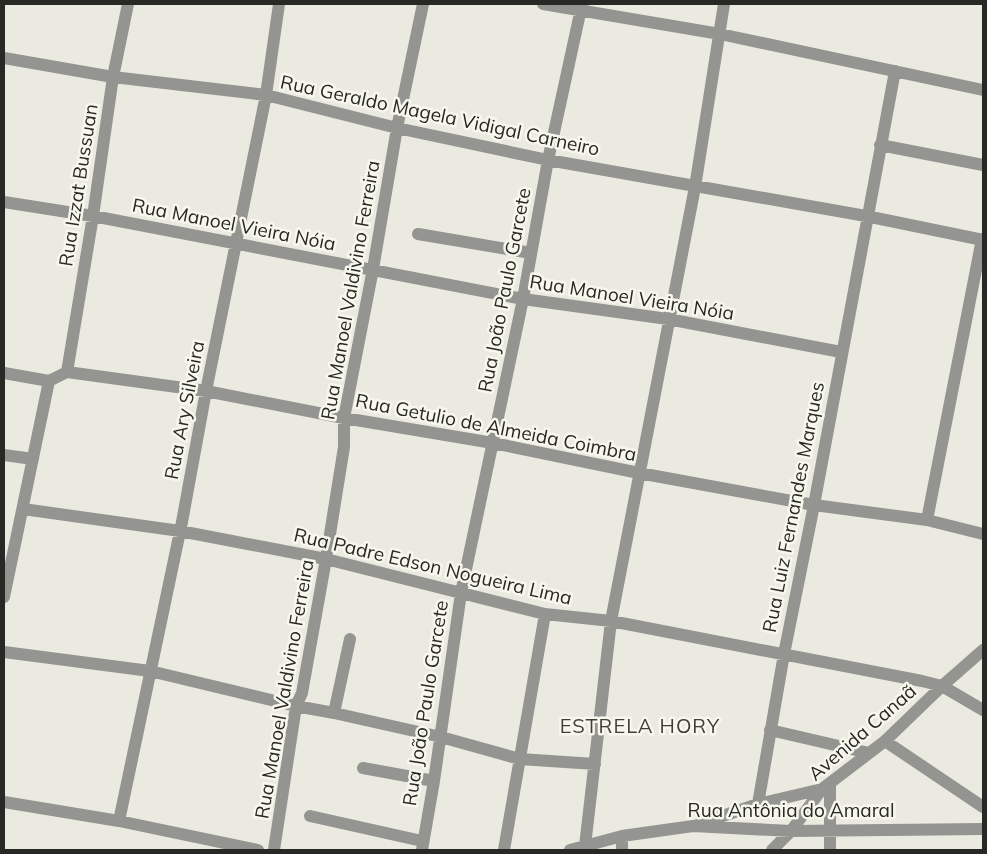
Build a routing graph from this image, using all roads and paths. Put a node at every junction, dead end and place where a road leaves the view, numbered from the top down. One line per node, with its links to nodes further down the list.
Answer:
1 (128, 4): 10 (street, Rua Izzat Bussuan)
2 (279, 4): 12 (street, Rua Ary Silveira)
3 (423, 4): 13 (street, Rua Manoel Valdivino Ferreira)
4 (543, 4): 6 (street)
5 (724, 4): 7 (street)
6 (582, 7): 7 (street); 15 (street, Rua João Paulo Garcete)
7 (720, 34): 9 (street); 17 (street)
8 (4, 58): 10 (street, Rua Geraldo Magela Vidigal Carneiro)
9 (895, 71): 11 (street); 14 (street)
10 (113, 77): 12 (street, Rua Geraldo Magela Vidigal Carneiro); 19 (street, Rua Izzat Bussuan)
11 (983, 90)
12 (266, 95): 13 (street, Rua Geraldo Magela Vidigal Carneiro); 23 (street, Rua Ary Silveira)
13 (397, 128): 15 (street, Rua Geraldo Magela Vidigal Carneiro); 25 (street, Rua Manoel Valdivino Ferreira)
14 (880, 145): 16 (street); 20 (street)
15 (548, 160): 17 (street, Rua Geraldo Magela Vidigal Carneiro); 24 (street, Rua João Paulo Garcete)
16 (983, 165)
17 (695, 187): 20 (street, Rua Geraldo Magela Vidigal Carneiro); 27 (street)
18 (4, 202): 19 (street, Rua Manoel Vieira Nóia)
19 (93, 216): 23 (street, Rua Manoel Vieira Nóia); 30 (street, Rua Izzat Bussuan)
20 (866, 216): 22 (street, Rua Geraldo Magela Vidigal Carneiro); 28 (street, Rua Luiz Fernandes Marques)
21 (418, 234): 24 (street)
22 (983, 240): 40 (street)
23 (236, 244): 25 (street, Rua Manoel Vieira Nóia); 32 (street, Rua Ary Silveira)
24 (531, 253): 26 (street, Rua João Paulo Garcete)
25 (373, 269): 26 (street, Rua Manoel Vieira Nóia); 33 (street, Rua Manoel Valdivino Ferreira)
26 (523, 299): 27 (street, Rua Manoel Vieira Nóia); 34 (street, Rua João Paulo Garcete)
27 (668, 319): 28 (street, Rua Manoel Vieira Nóia); 37 (street)
28 (842, 352): 38 (street, Rua Luiz Fernandes Marques)
29 (4, 372): 31 (street)
30 (67, 372): 31 (street); 32 (street, Rua Getulio de Almeida Coimbra)
31 (50, 381): 36 (street)
32 (206, 391): 33 (street, Rua Getulio de Almeida Coimbra); 41 (street, Rua Ary Silveira)
33 (344, 418): 34 (street, Rua Getulio de Almeida Coimbra); 44 (street, Rua Manoel Valdivino Ferreira)
34 (492, 443): 37 (street, Rua Getulio de Almeida Coimbra); 45 (street, Rua João Paulo Garcete)
35 (4, 455): 36 (street)
36 (33, 459): 39 (street)
37 (639, 473): 38 (street, Rua Getulio de Almeida Coimbra); 48 (street)
38 (814, 505): 40 (street, Rua Getulio de Almeida Coimbra); 52 (street, Rua Luiz Fernandes Marques)
39 (23, 509): 41 (street, Rua Padre Edson Nogueira Lima); 43 (street)
40 (927, 520): 42 (street, Rua Getulio de Almeida Coimbra)
41 (180, 531): 44 (street, Rua Padre Edson Nogueira Lima); 53 (street, Rua Ary Silveira)
42 (983, 534)
43 (9, 549): 46 (street)
44 (326, 559): 45 (street, Rua Padre Edson Nogueira Lima); 55 (street, Rua Manoel Valdivino Ferreira)
45 (461, 593): 47 (street, Rua Padre Edson Nogueira Lima); 59 (street, Rua João Paulo Garcete)
46 (4, 597)
47 (545, 614): 48 (street, Rua Padre Edson Nogueira Lima); 62 (street)
48 (611, 621): 52 (street, Rua Padre Edson Nogueira Lima); 63 (street)
49 (350, 638): 57 (street)
50 (983, 650): 54 (street, Avenida Canaã)
51 (4, 652): 53 (street)
52 (784, 654): 54 (street, Rua Padre Edson Nogueira Lima); 58 (street, Rua Luiz Fernandes Marques)
53 (150, 672): 55 (street); 71 (street, Rua Ary Silveira)
54 (942, 686): 56 (street, Rua Padre Edson Nogueira Lima); 60 (street, Avenida Canaã)
55 (296, 706): 57 (street); 80 (street, Rua Manoel Valdivino Ferreira)
56 (983, 710)
57 (334, 713): 59 (street)
58 (770, 730): 61 (street); 68 (street, Rua Luiz Fernandes Marques)
59 (441, 737): 62 (street); 65 (street, Rua João Paulo Garcete)
60 (885, 741): 61 (street, Avenida Canaã); 69 (street)
61 (869, 753): 66 (street, Avenida Canaã)
62 (520, 759): 63 (street); 81 (street)
63 (595, 764): 78 (street)
64 (363, 768): 65 (street)
65 (434, 781): 77 (street, Rua João Paulo Garcete)
66 (826, 786): 68 (street); 74 (street, Avenida Canaã); 75 (street)
67 (4, 802): 71 (street)
68 (758, 804): 72 (street)
69 (983, 807)
70 (310, 816): 77 (street)
71 (119, 821): 79 (street)
72 (693, 826): 74 (street, Rua Antônia do Amaral); 76 (street, Rua Antônia do Amaral)
73 (983, 829): 75 (street, Rua Antônia do Amaral)
74 (791, 831): 75 (street, Rua Antônia do Amaral); 84 (street, Avenida Canaã)
75 (829, 831): 85 (street)
76 (622, 836): 78 (street, Rua Antônia do Amaral); 83 (street)
77 (422, 845)
78 (585, 846): 82 (street, Rua Antônia do Amaral)
79 (258, 850)
80 (274, 850)
81 (504, 850)
82 (570, 850)
83 (622, 850)
84 (772, 850)
85 (830, 850)

